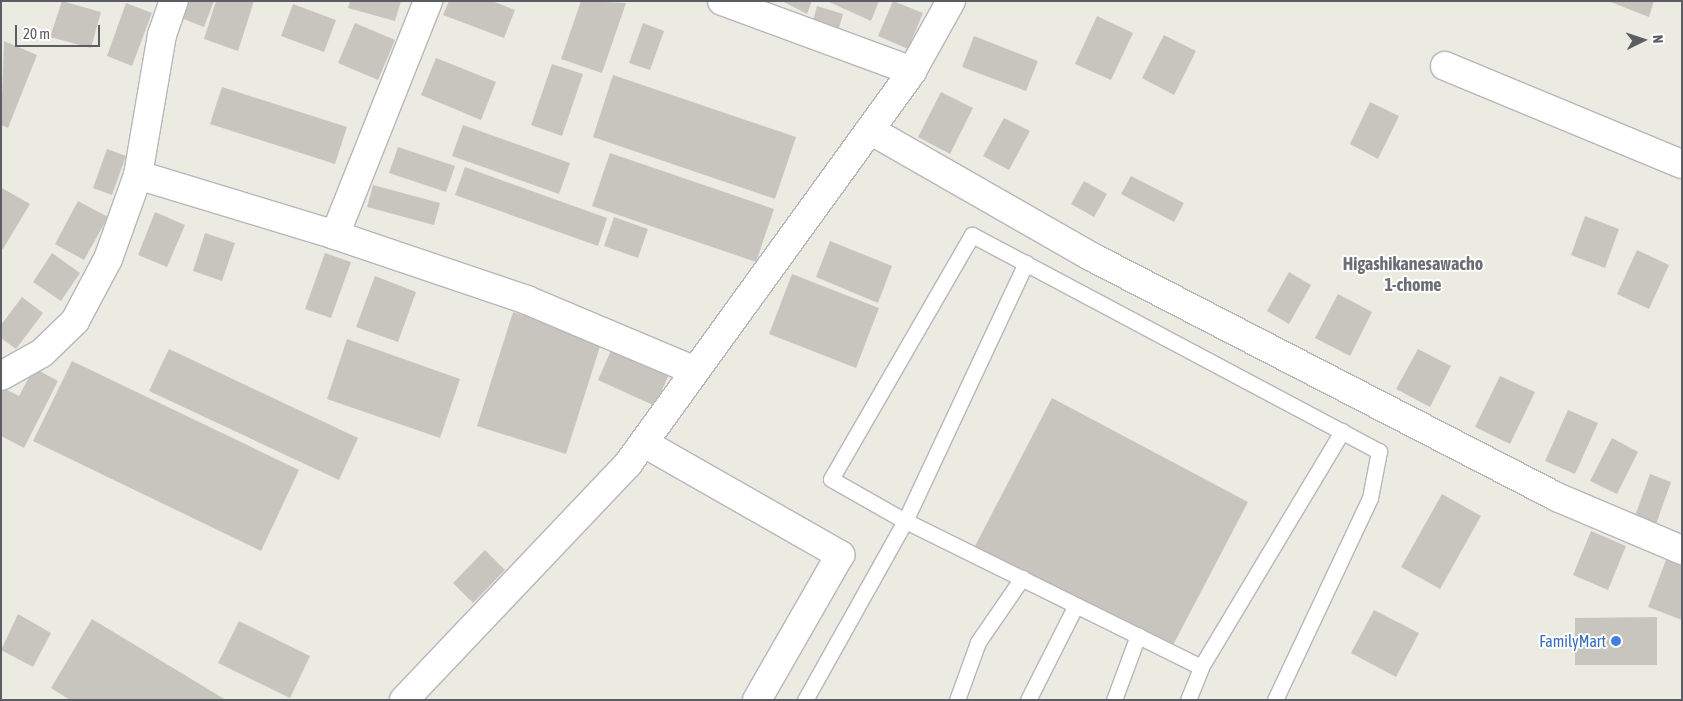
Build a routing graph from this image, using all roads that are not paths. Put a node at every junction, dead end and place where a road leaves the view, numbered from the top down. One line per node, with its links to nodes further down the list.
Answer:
1 (174, 1): 9 (street)
2 (428, 1): 10 (street)
3 (722, 1): 6 (street)
4 (952, 1): 6 (street)
5 (1445, 66): 8 (street)
6 (912, 71): 7 (street)
7 (870, 130): 12 (street); 17 (street)
8 (1682, 164)
9 (138, 175): 10 (street); 13 (street)
10 (335, 235): 12 (street)
11 (1026, 263): 14 (lane); 16 (lane); 16 (lane)
12 (695, 371): 15 (street)
13 (1, 376)
14 (1342, 431): 21 (lane); 29 (lane)
15 (644, 443): 22 (street); 23 (street)
16 (904, 520): 18 (lane); 24 (lane)
17 (1682, 550)
18 (1022, 578): 19 (lane); 25 (lane)
19 (1076, 605): 20 (lane); 26 (lane)
20 (1138, 635): 21 (lane); 27 (lane)
21 (1201, 667): 28 (lane)
22 (404, 700)
23 (757, 700)
24 (805, 700)
25 (957, 700)
26 (1028, 700)
27 (1114, 700)
28 (1188, 700)
29 (1275, 700)

